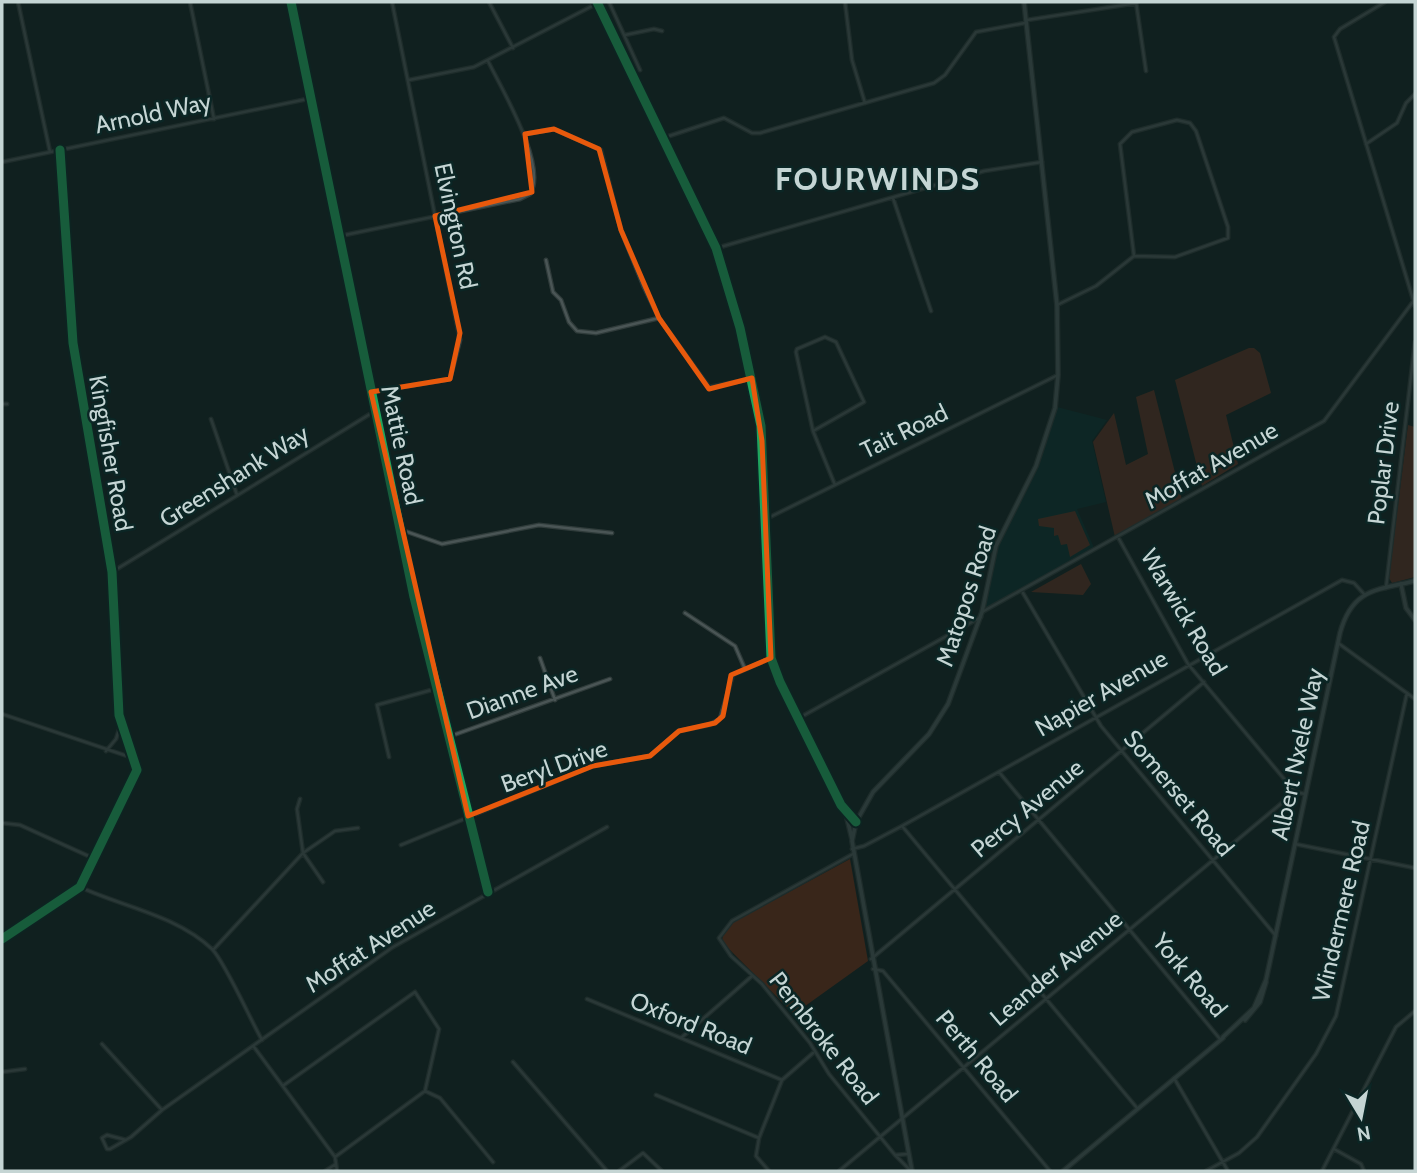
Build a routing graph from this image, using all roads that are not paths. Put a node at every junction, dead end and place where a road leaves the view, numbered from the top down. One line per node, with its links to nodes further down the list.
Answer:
1 (18, 2): 28 (street)
2 (190, 2): 23 (street)
3 (291, 2): 21 (street, Mattie Road)
4 (392, 2): 19 (street, Elvington Rd)
5 (489, 2): 15 (street)
6 (598, 2): 15 (street); 25 (street)
7 (609, 2): 14 (street)
8 (845, 2): 22 (street)
9 (1024, 2): 12 (main road, Matopos Road)
10 (1136, 2): 12 (street); 18 (street)
11 (1385, 2): 26 (street)
12 (1027, 21): 22 (street); 30 (main road, Matopos Road)
13 (662, 32): 14 (street)
14 (625, 35): 17 (street)
15 (513, 48): 16 (street)
16 (488, 61): 19 (street); 24 (street)
17 (640, 70)
18 (1146, 71)
19 (408, 80): 32 (street, Elvington Rd)
20 (1415, 94): 26 (street)
21 (312, 98): 23 (street, Arnold Way); 33 (street, Mattie Road)
22 (865, 103): 25 (street)
23 (214, 119): 27 (street, Arnold Way)
24 (525, 134): 32 (street); 41 (street)
25 (663, 138): 34 (street)
26 (1366, 144): 37 (street)
27 (60, 150): 28 (street, Arnold Way); 57 (street, Kingfisher Road)
28 (50, 152): 29 (street, Arnold Way)
29 (2, 162)
30 (1042, 162): 31 (street); 38 (main road, Matopos Road)
31 (893, 197): 34 (street); 40 (street)
32 (435, 216): 33 (street); 45 (street, Elvington Rd)
33 (340, 236): 45 (street, Mattie Road)
34 (716, 248): 44 (street)
35 (1134, 256): 35 (street); 38 (street)
36 (546, 260): 41 (street)
37 (1415, 300): 39 (street); 56 (street, Moffat Avenue)
38 (1057, 305): 43 (main road, Matopos Road)
39 (1415, 306)
40 (931, 311)
41 (659, 318): 44 (street)
42 (1415, 342): 60 (street, Poplar Drive)
43 (1058, 374): 51 (street, Tait Road); 64 (main road, Matopos Road)
44 (752, 378): 53 (street)
45 (371, 392): 48 (street, Mattie Road)
46 (2, 404): 47 (street)
47 (7, 404)
48 (375, 411): 52 (street, Greenshank Way); 54 (street, Mattie Road)
49 (211, 419): 52 (street)
50 (813, 431): 50 (street); 51 (street)
51 (835, 485): 53 (street, Tait Road)
52 (237, 495): 57 (street, Greenshank Way)
53 (765, 519): 68 (street)
54 (399, 528): 55 (street); 73 (street, Mattie Road)
55 (612, 533)
56 (1119, 538): 61 (street, Moffat Avenue); 69 (street, Warwick Road)
57 (112, 572): 80 (street, Kingfisher Road)
58 (1415, 581): 59 (main road)
59 (1401, 584): 60 (main road); 65 (street)
60 (1386, 588): 62 (main road)
61 (1023, 592): 64 (street, Moffat Avenue); 78 (street, Somerset Road)
62 (1364, 594): 66 (main road, Albert Nxele Way); 69 (street, Napier Avenue)
63 (685, 612): 70 (street)
64 (981, 615): 79 (street, Moffat Avenue); 93 (main road, Matopos Road)
65 (1415, 620)
66 (1338, 643): 74 (street); 88 (main road, Albert Nxele Way)
67 (540, 658): 76 (street)
68 (771, 658): 70 (street); 79 (street)
69 (1188, 664): 72 (street, Warwick Road); 78 (street, Napier Avenue)
70 (745, 669): 91 (street, Beryl Drive)
71 (610, 679): 76 (street, Dianne Ave)
72 (1204, 682): 83 (street, Percy Avenue); 87 (street, Warwick Road)
73 (435, 689): 81 (street, Mattie Road); 84 (street)
74 (1407, 693): 75 (street); 105 (street, Windermere Road)
75 (1415, 699)
76 (555, 700): 81 (street, Dianne Ave)
77 (2, 714): 82 (street)
78 (1096, 716): 83 (street, Somerset Road); 86 (street, Napier Avenue)
79 (799, 718): 90 (street)
80 (121, 724): 82 (street); 85 (street, Kingfisher Road)
81 (447, 738): 91 (street, Mattie Road)
82 (106, 751): 85 (street)
83 (1121, 752): 92 (street, Percy Avenue); 104 (street, Somerset Road)
84 (389, 757)
85 (136, 759): 103 (street)
86 (999, 772): 92 (street, York Road); 95 (street, Napier Avenue)
87 (1294, 792): 88 (street); 104 (street, Leander Avenue)
88 (1305, 794): 99 (main road, Albert Nxele Way)
89 (300, 799): 102 (street)
90 (846, 814): 93 (street); 98 (main road)
91 (468, 816): 100 (street); 110 (street, Mattie Road)
92 (1039, 821): 109 (street, Percy Avenue); 111 (street, York Road)
93 (856, 822): 98 (main road, Matopos Road)
94 (2, 823): 103 (street)
95 (902, 826): 101 (street, Napier Avenue); 109 (street)
96 (607, 827): 110 (street, Moffat Avenue)
97 (358, 828): 102 (street)
98 (852, 841): 101 (main road, Matopos Road)
99 (1295, 844): 105 (street); 112 (main road, Albert Nxele Way)
100 (401, 845)
101 (852, 851): 115 (main road, Matopos Road); 117 (street, Pembroke Road)
102 (303, 853): 107 (street); 114 (street)
103 (96, 859): 108 (street)
104 (1211, 860): 111 (street, Leander Avenue); 112 (street, Somerset Road)
105 (1371, 860): 106 (street); 147 (street, Windermere Road)
106 (1415, 868)
107 (323, 883)
108 (80, 887): 113 (street); 114 (street)
109 (957, 889): 115 (street, Percy Avenue); 119 (street)
110 (488, 892): 123 (street, Moffat Avenue)
111 (1129, 930): 119 (street, Leander Avenue); 121 (street, York Road)
112 (1276, 936): 121 (main road, Albert Nxele Way)
113 (2, 939)
114 (214, 950): 123 (street)
115 (871, 959): 116 (main road, Matopos Road)
116 (873, 969): 128 (street, Perth Road); 138 (main road, Matopos Road)
117 (752, 976): 122 (street); 126 (street, Pembroke Road)
118 (587, 999): 122 (street, Oxford Road)
119 (1046, 999): 128 (street, Leander Avenue); 136 (street)
120 (1415, 1011): 142 (street)
121 (1222, 1038): 131 (main road, Albert Nxele Way)
122 (680, 1039): 132 (street, Oxford Road)
123 (262, 1040): 125 (street, Moffat Avenue)
124 (102, 1044): 137 (street)
125 (254, 1047): 133 (street); 137 (street, Moffat Avenue)
126 (813, 1053): 132 (street); 139 (street, Pembroke Road)
127 (513, 1062): 151 (street)
128 (964, 1067): 138 (street, Leander Avenue); 157 (street, Perth Road)
129 (25, 1069): 130 (street)
130 (2, 1072)
131 (1174, 1078): 136 (main road, Albert Nxele Way); 147 (street)
132 (782, 1080): 140 (street)
133 (284, 1085): 134 (street); 145 (street)
134 (425, 1091): 145 (street); 146 (street)
135 (656, 1095): 140 (street)
136 (1138, 1109): 158 (main road, Albert Nxele Way)
137 (162, 1110): 141 (street, Moffat Avenue)
138 (901, 1119): 139 (street, Leander Avenue); 143 (main road, Matopos Road)
139 (880, 1136): 144 (street, Pembroke Road); 155 (street, Leander Avenue)
140 (759, 1138): 154 (street)
141 (126, 1140): 141 (street)
142 (1333, 1149): 161 (street); 162 (street)
143 (908, 1154): 144 (street); 156 (main road, Matopos Road)
144 (895, 1155): 156 (street, Pembroke Road)
145 (335, 1157): 148 (street)
146 (493, 1162)
147 (1222, 1162): 159 (street, Windermere Road); 160 (street)
148 (335, 1164): 149 (street); 150 (street)
149 (325, 1171)
150 (337, 1171)
151 (607, 1171)
152 (619, 1171): 153 (street)
153 (662, 1171)
154 (769, 1171)
155 (839, 1171)
156 (911, 1171)
157 (1050, 1171)
158 (1063, 1171)
159 (1206, 1171)
160 (1228, 1171)
161 (1322, 1171)
162 (1364, 1171)

